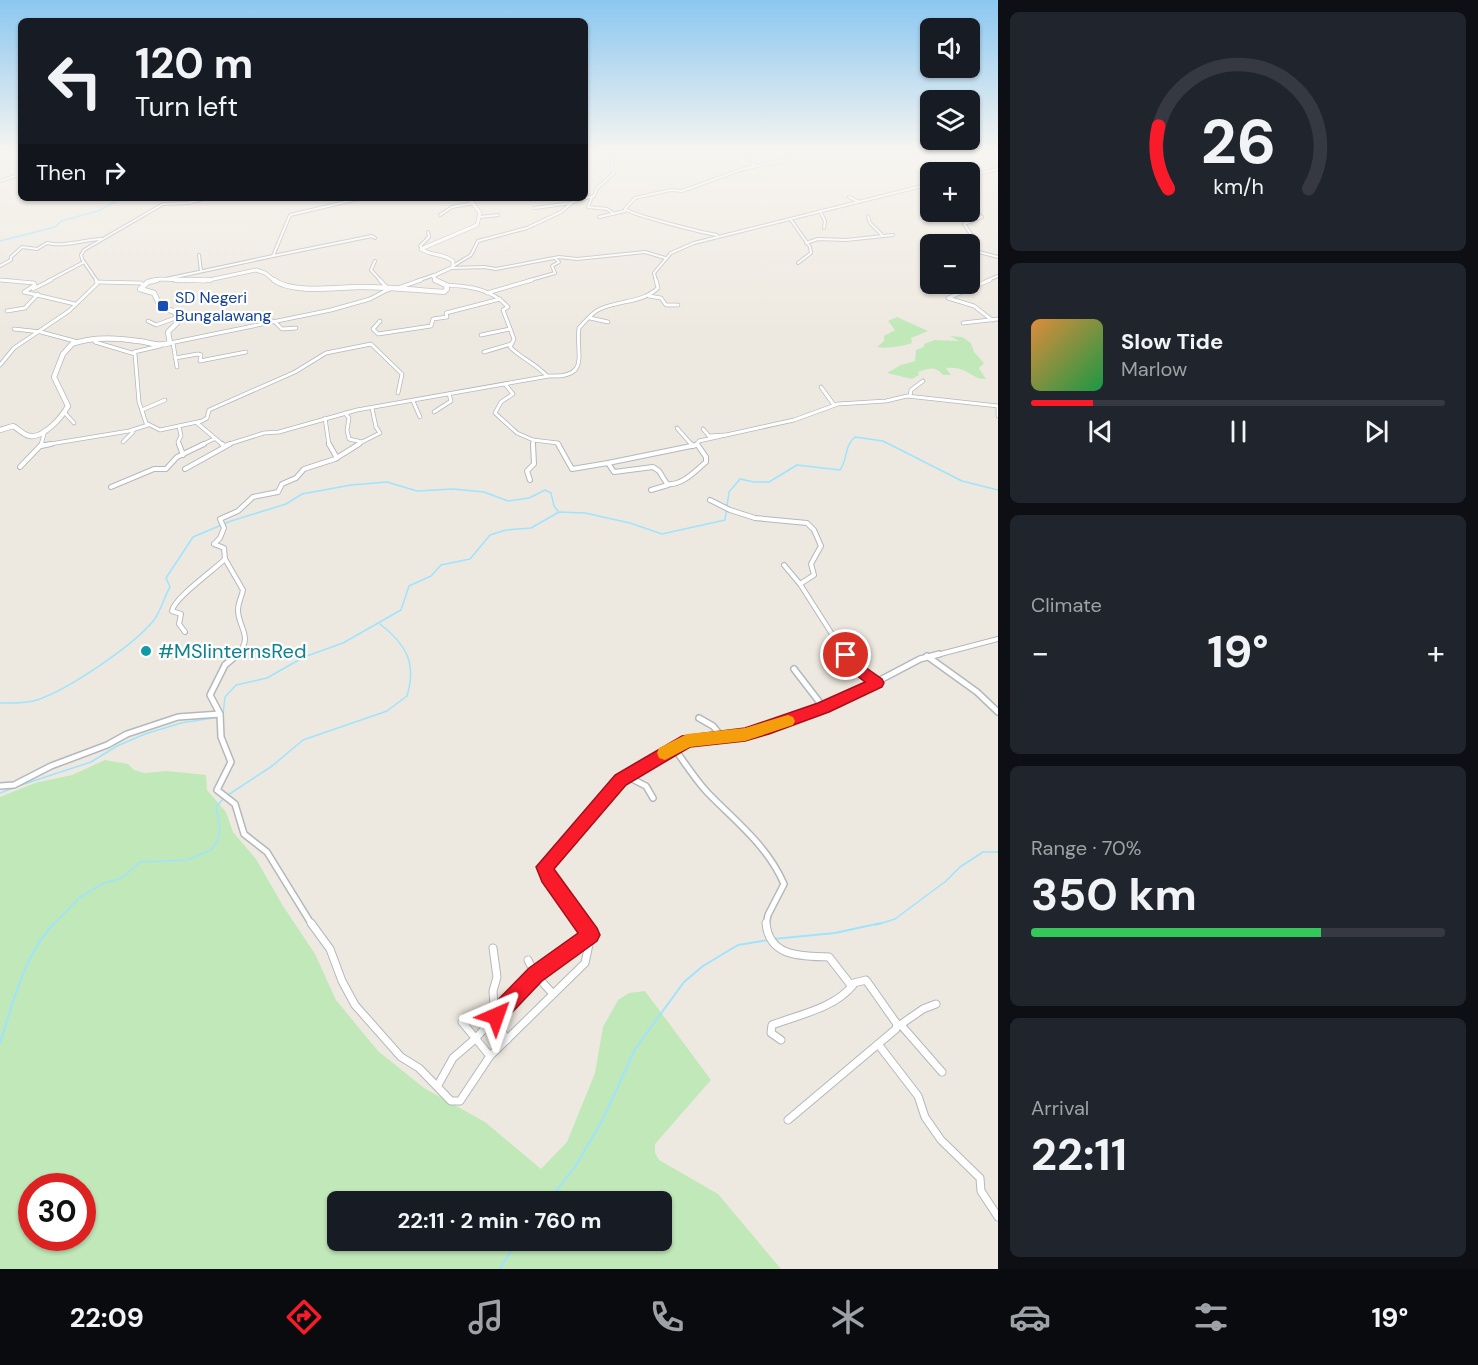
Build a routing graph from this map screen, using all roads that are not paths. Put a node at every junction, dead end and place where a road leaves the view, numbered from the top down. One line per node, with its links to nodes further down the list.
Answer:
1 (151, 211): 24 (street)
2 (306, 211): 29 (street)
3 (445, 211): 11 (street)
4 (477, 211): 14 (street)
5 (562, 211): 36 (street)
6 (610, 211): 10 (street)
7 (624, 211): 10 (street)
8 (626, 211): 20 (street)
9 (820, 211): 16 (street); 18 (street)
10 (613, 213): 15 (street)
11 (440, 214)
12 (498, 215): 14 (street)
13 (868, 216): 22 (street)
14 (480, 218): 26 (street)
15 (599, 218)
16 (790, 220): 20 (street); 25 (street)
17 (967, 222): 28 (street)
18 (824, 228)
19 (428, 232): 26 (street)
20 (731, 234): 31 (street)
21 (893, 235): 22 (street)
22 (883, 236): 25 (street)
23 (375, 238): 29 (street)
24 (103, 239): 33 (street); 35 (street)
25 (806, 243): 34 (street)
26 (422, 248): 36 (street)
27 (199, 255): 37 (street)
28 (998, 255)
29 (273, 256): 37 (street)
30 (555, 258): 31 (street); 36 (street); 48 (street)
31 (665, 258): 51 (street)
32 (375, 261): 46 (street)
33 (84, 262): 42 (street); 47 (street)
34 (798, 263)
35 (0, 266)
36 (452, 267): 38 (street)
37 (201, 271): 41 (street)
38 (434, 275): 45 (street); 46 (street)
39 (998, 276): 43 (street)
40 (0, 279): 47 (street)
41 (166, 279): 44 (street); 46 (street)
42 (98, 282): 44 (street); 53 (street)
43 (980, 284)
44 (143, 285): 56 (street)
45 (446, 285): 46 (street); 48 (street)
46 (389, 290): 62 (street)
47 (27, 292): 49 (street)
48 (486, 293): 52 (street)
49 (38, 294): 53 (street); 55 (street)
50 (954, 294): 59 (street)
51 (649, 296): 54 (street); 57 (street)
52 (500, 299): 67 (street); 69 (street)
53 (75, 304): 68 (street)
54 (678, 305)
55 (7, 311)
56 (178, 317): 60 (street); 73 (street)
57 (590, 318): 63 (street); 83 (street)
58 (998, 319): 59 (street)
59 (992, 320): 64 (street)
60 (148, 321)
61 (381, 321): 69 (street)
62 (274, 322): 66 (street); 73 (street)
63 (608, 322)
64 (963, 323)
65 (14, 328): 68 (street)
66 (296, 328)
67 (510, 329): 70 (street); 75 (street)
68 (40, 332): 71 (street); 81 (street)
69 (378, 334): 74 (street)
70 (481, 335)
71 (78, 342): 72 (street); 96 (street)
72 (95, 342): 76 (street); 77 (street)
73 (172, 343): 76 (street); 80 (street)
74 (372, 344): 87 (street); 103 (street)
75 (511, 344): 79 (street); 83 (street)
76 (160, 346): 77 (street)
77 (133, 352): 95 (street)
78 (246, 352): 80 (street)
79 (484, 352)
80 (175, 358): 82 (street)
81 (0, 365)
82 (177, 368)
83 (547, 376): 85 (street)
84 (923, 381): 89 (street)
85 (505, 384): 88 (street); 113 (street)
86 (821, 387): 92 (street)
87 (398, 393)
88 (449, 394): 91 (street); 97 (street)
89 (910, 396): 92 (street); 93 (street)
90 (165, 400): 95 (street)
91 (413, 401): 94 (street); 100 (street)
92 (834, 405): 111 (street)
93 (998, 406): 99 (street)
94 (372, 408): 98 (street); 115 (street)
95 (142, 410): 104 (street)
96 (64, 412): 102 (street); 109 (street)
97 (434, 412)
98 (345, 413): 101 (street); 115 (street)
99 (998, 416)
100 (420, 417)
101 (325, 418): 116 (street); 120 (street)
102 (74, 423)
103 (197, 423): 105 (street); 112 (street)
104 (148, 425): 105 (street); 110 (street)
105 (179, 426): 119 (street)
106 (677, 428): 117 (street)
107 (703, 429): 111 (street)
108 (0, 430): 109 (street)
109 (45, 430): 118 (street)
110 (135, 430): 114 (street); 118 (street)
111 (730, 435): 117 (street)
112 (214, 438): 116 (street); 119 (street)
113 (533, 440): 121 (street); 124 (street)
114 (123, 442)
115 (362, 442): 120 (street)
116 (224, 446): 123 (street)
117 (694, 446): 121 (street); 125 (street)
118 (41, 447): 122 (street)
119 (183, 455): 126 (street)
120 (337, 458): 129 (street)
121 (608, 463): 125 (street)
122 (21, 467)
123 (185, 470)
124 (530, 480)
125 (668, 485): 127 (street)
126 (111, 487)
127 (651, 490)
128 (710, 500): 131 (street)
129 (225, 559): 132 (street); 139 (street)
130 (784, 565): 131 (street)
131 (800, 584): 136 (street)
132 (185, 632)
133 (998, 639): 134 (street)
134 (927, 656): 136 (street); 138 (street)
135 (794, 669): 137 (street)
136 (877, 683): 137 (street)
137 (824, 708): 141 (street)
138 (998, 712)
139 (220, 714): 144 (street); 162 (street)
140 (699, 718): 141 (street)
141 (723, 738): 142 (street)
142 (674, 748): 143 (street); 150 (street)
143 (626, 776): 145 (street); 146 (street)
144 (0, 786)
145 (653, 798)
146 (591, 935): 149 (street); 151 (street)
147 (493, 948): 153 (street)
148 (528, 960): 149 (street)
149 (536, 974): 151 (street); 153 (street)
150 (853, 985): 155 (street); 158 (street)
151 (553, 994): 157 (street)
152 (936, 1004): 155 (street)
153 (496, 1016): 156 (street); 157 (street)
154 (462, 1022): 156 (street)
155 (899, 1026): 159 (street); 161 (street)
156 (475, 1039): 160 (street); 162 (street)
157 (507, 1040): 160 (street)
158 (781, 1041)
159 (878, 1044): 163 (street); 164 (street)
160 (490, 1056): 162 (street)
161 (942, 1072)
162 (438, 1085)
163 (788, 1120)
164 (998, 1217)

